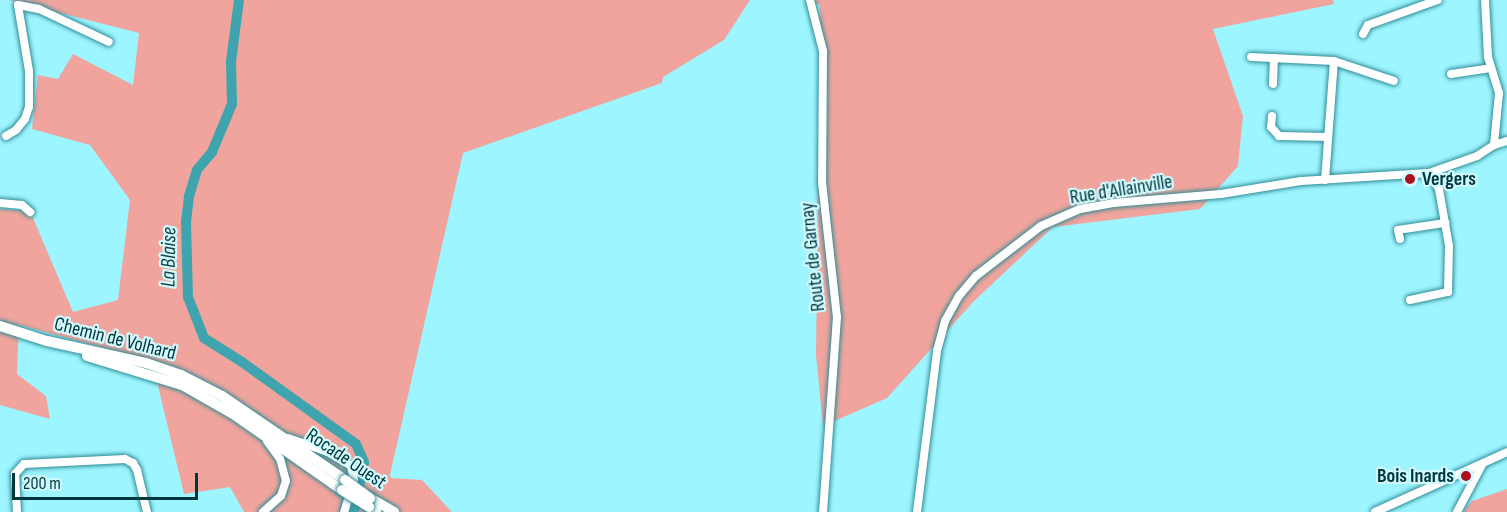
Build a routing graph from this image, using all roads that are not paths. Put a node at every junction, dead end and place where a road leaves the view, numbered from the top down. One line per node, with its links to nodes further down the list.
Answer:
1 (810, 0): 39 (street, Route de Garnay)
2 (1438, 0): 5 (street)
3 (1485, 0): 10 (street)
4 (14, 3): 6 (street); 15 (street)
5 (1363, 34)
6 (109, 42)
7 (1251, 57): 8 (street)
8 (1274, 58): 9 (street); 13 (street)
9 (1334, 61): 12 (street); 16 (street)
10 (1491, 68): 11 (street); 18 (street)
11 (1451, 74)
12 (1394, 81)
13 (1273, 84)
14 (1272, 116): 16 (street)
15 (6, 136)
16 (1328, 137): 20 (street)
17 (1507, 141): 18 (street, Rue d'Allainville)
18 (1494, 145): 19 (street, Rue d'Allainville)
19 (1429, 173): 20 (street, Rue d'Allainville); 23 (street)
20 (1325, 180): 40 (street, Rue d'Allainville)
21 (0, 203): 22 (street)
22 (30, 212)
23 (1445, 223): 24 (street); 25 (street)
24 (1400, 239)
25 (1410, 300)
26 (0, 326): 28 (main road, Chemin de Volhard)
27 (0, 333): 29 (main road, Chemin de Volhard)
28 (278, 434): 32 (main road, Rocade Ouest); 37 (street)
29 (262, 435): 32 (main road, Rocade Ouest); 36 (street)
30 (1507, 452): 31 (street)
31 (1483, 464): 41 (street); 42 (street)
32 (343, 485): 33 (main road, Rocade Ouest, bridge)
33 (372, 506): 38 (main road, Rocade Ouest)
34 (16, 512): 35 (street)
35 (147, 512)
36 (262, 512)
37 (344, 512)
38 (394, 512)
39 (823, 512)
40 (917, 512)
41 (1375, 512)
42 (1457, 512)

